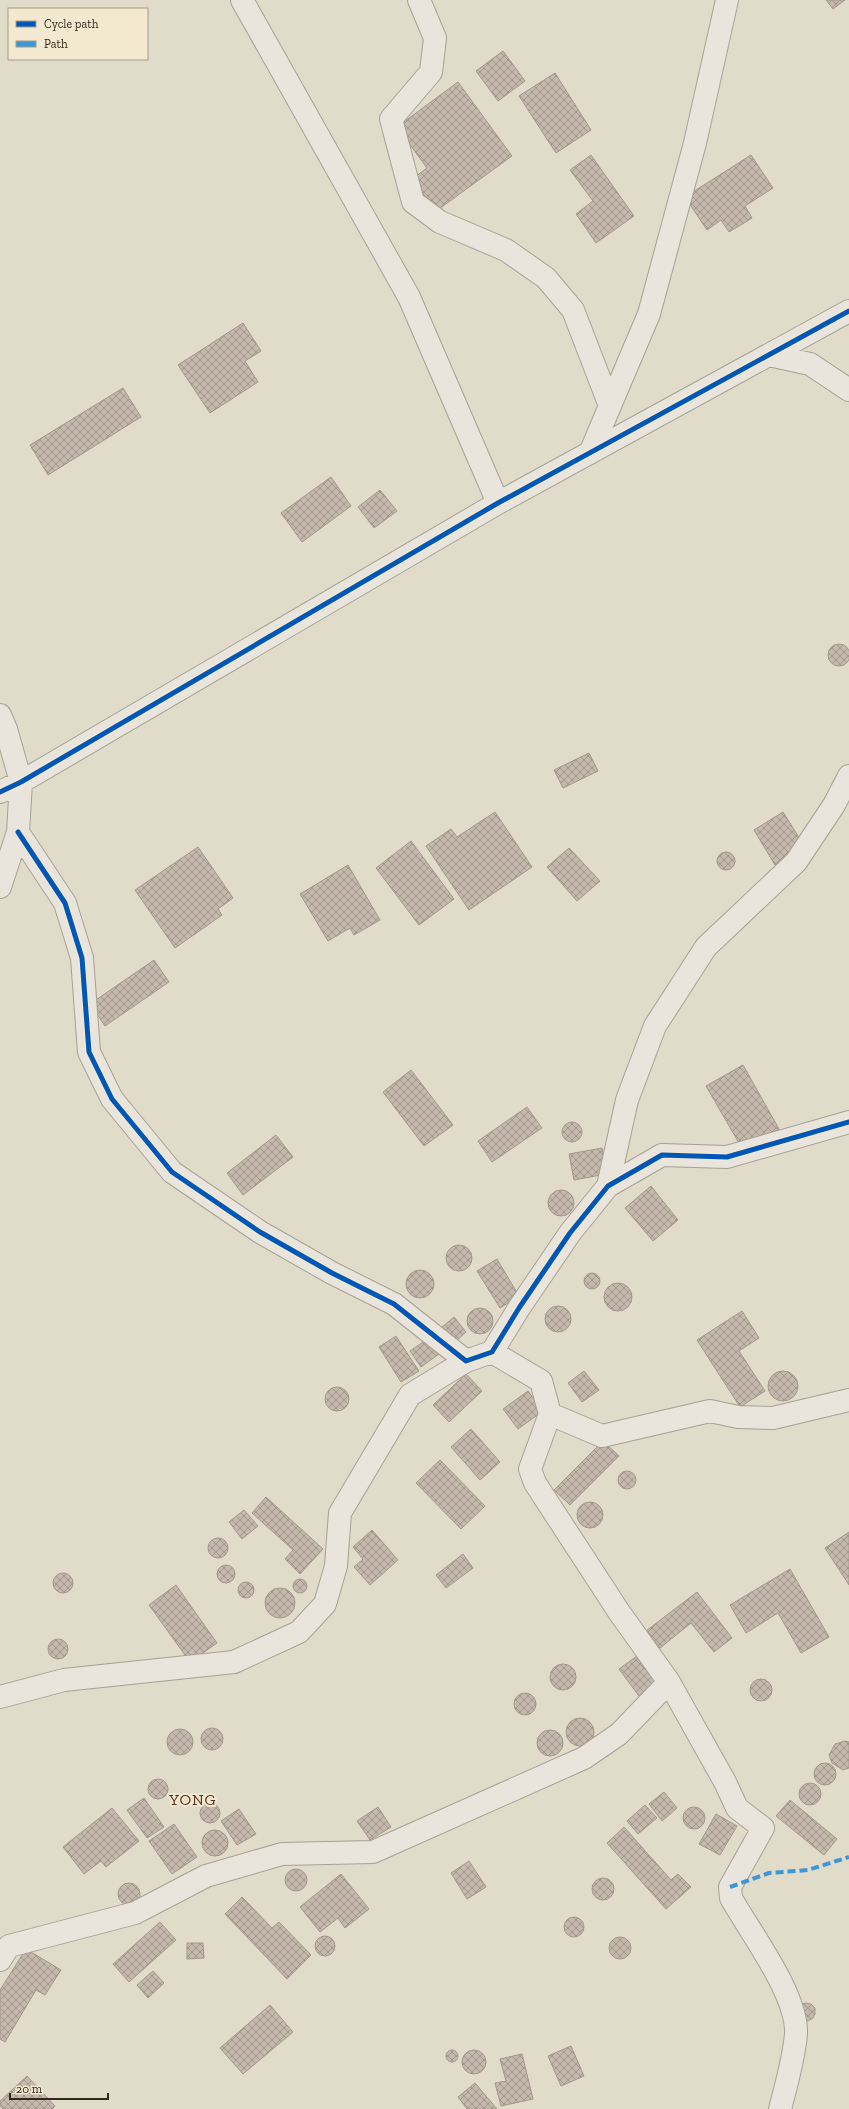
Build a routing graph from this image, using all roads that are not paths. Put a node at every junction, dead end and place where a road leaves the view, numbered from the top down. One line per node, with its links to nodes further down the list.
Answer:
1 (242, 0): 9 (street)
2 (419, 0): 7 (street)
3 (727, 0): 7 (street)
4 (849, 311): 5 (street)
5 (769, 355): 6 (street); 8 (street)
6 (849, 390)
7 (610, 406): 8 (street)
8 (590, 453): 9 (street)
9 (498, 503): 12 (street)
10 (0, 715): 12 (street)
11 (849, 776): 17 (street)
12 (21, 782): 13 (street); 14 (street)
13 (0, 792)
14 (18, 832): 15 (street); 19 (street)
15 (0, 887)
16 (849, 1122): 17 (street)
17 (608, 1186): 18 (street)
18 (492, 1352): 19 (street); 21 (street)
19 (466, 1361): 23 (street)
20 (849, 1400): 21 (street)
21 (550, 1414): 22 (street)
22 (668, 1682): 24 (street); 25 (street)
23 (0, 1697)
24 (0, 1960)
25 (780, 2109)

